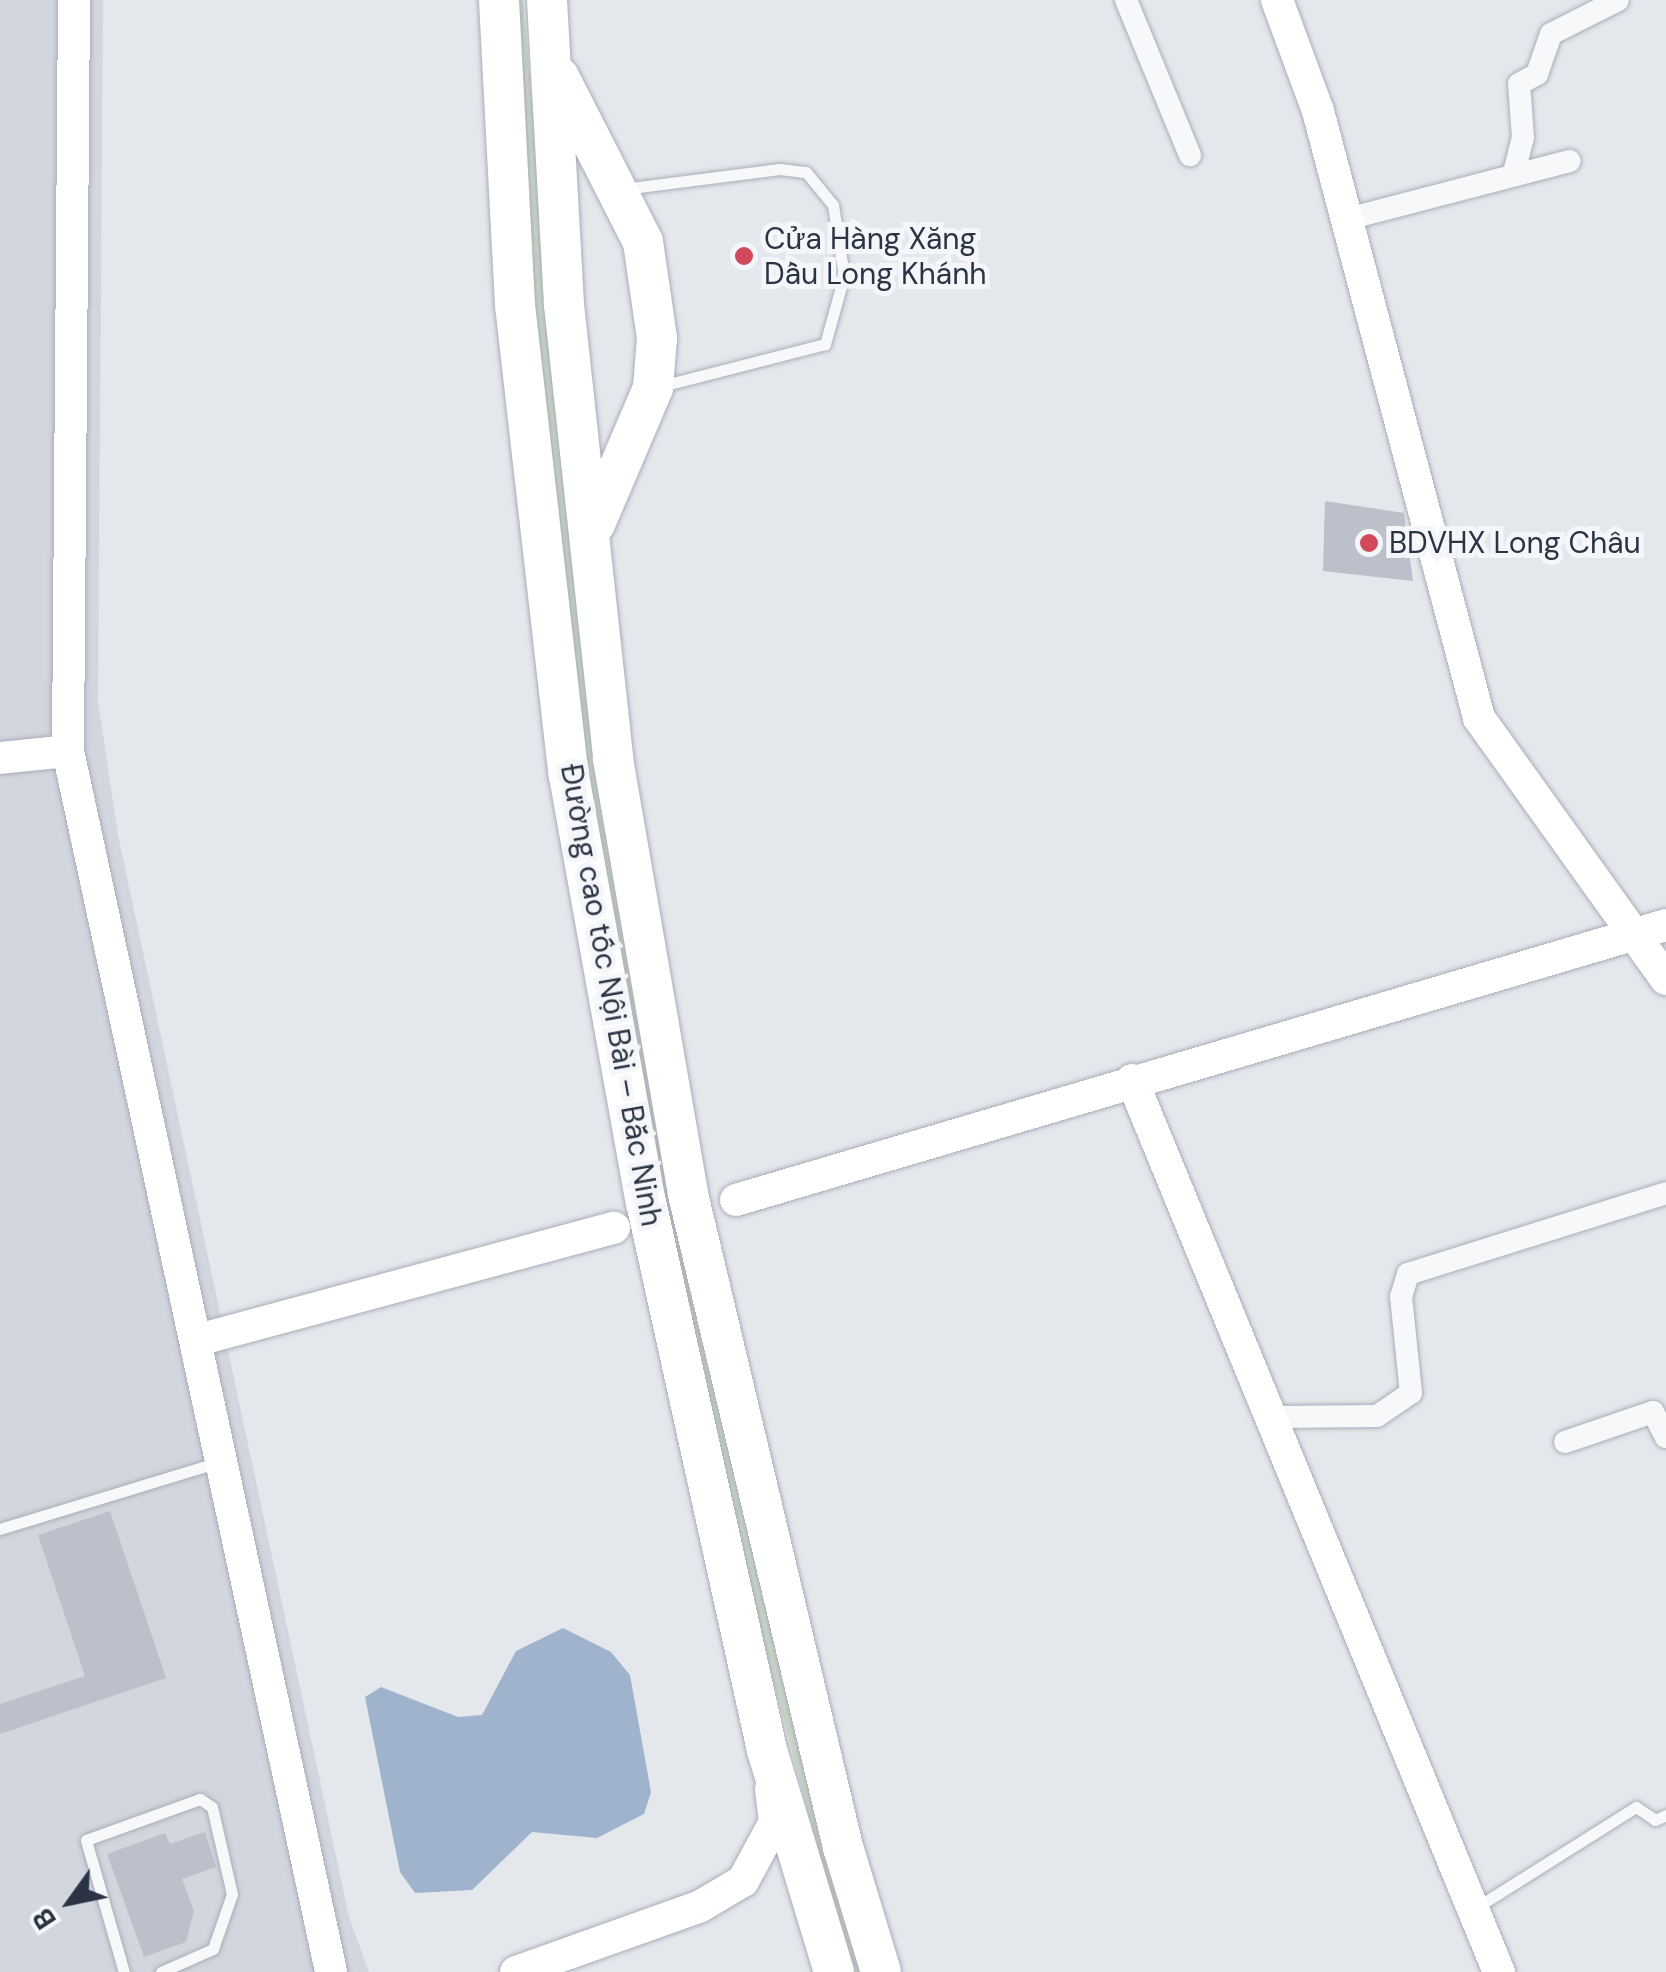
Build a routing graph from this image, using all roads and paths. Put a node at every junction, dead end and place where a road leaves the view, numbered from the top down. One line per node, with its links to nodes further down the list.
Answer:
1 (74, 0): 15 (street)
2 (499, 0): 30 (highway, Đường cao tốc Nội Bài – Bắc Ninh)
3 (547, 0): 7 (highway, Đường cao tốc Nội Bài – Bắc Ninh)
4 (1126, 0): 8 (street)
5 (1277, 0): 12 (street)
6 (1618, 0): 10 (street)
7 (550, 54): 11 (highway); 14 (highway, Đường cao tốc Nội Bài – Bắc Ninh)
8 (1190, 155)
9 (1570, 161): 10 (street)
10 (1514, 172): 12 (street)
11 (617, 189): 13 (highway); 13 (lane)
12 (1347, 219): 18 (street)
13 (653, 388): 14 (highway)
14 (590, 542): 38 (highway, Đường cao tốc Nội Bài – Bắc Ninh)
15 (68, 751): 16 (street); 24 (street)
16 (0, 758)
17 (1666, 926): 18 (street)
18 (1634, 934): 19 (street); 20 (street)
19 (1666, 979)
20 (1132, 1080): 22 (street); 25 (street)
21 (1666, 1192): 25 (street)
22 (736, 1200)
23 (614, 1228): 24 (street)
24 (198, 1340): 28 (street)
25 (1274, 1417): 32 (street)
26 (1666, 1437): 27 (street)
27 (1565, 1442)
28 (225, 1460): 29 (lane); 35 (street)
29 (0, 1529)
30 (767, 1750): 36 (street); 37 (highway, Đường cao tốc Nội Bài – Bắc Ninh)
31 (1666, 1815): 32 (lane)
32 (1474, 1909): 39 (street)
33 (124, 1972): 34 (lane)
34 (161, 1972)
35 (331, 1972)
36 (516, 1972)
37 (834, 1972)
38 (881, 1972)
39 (1500, 1972)

